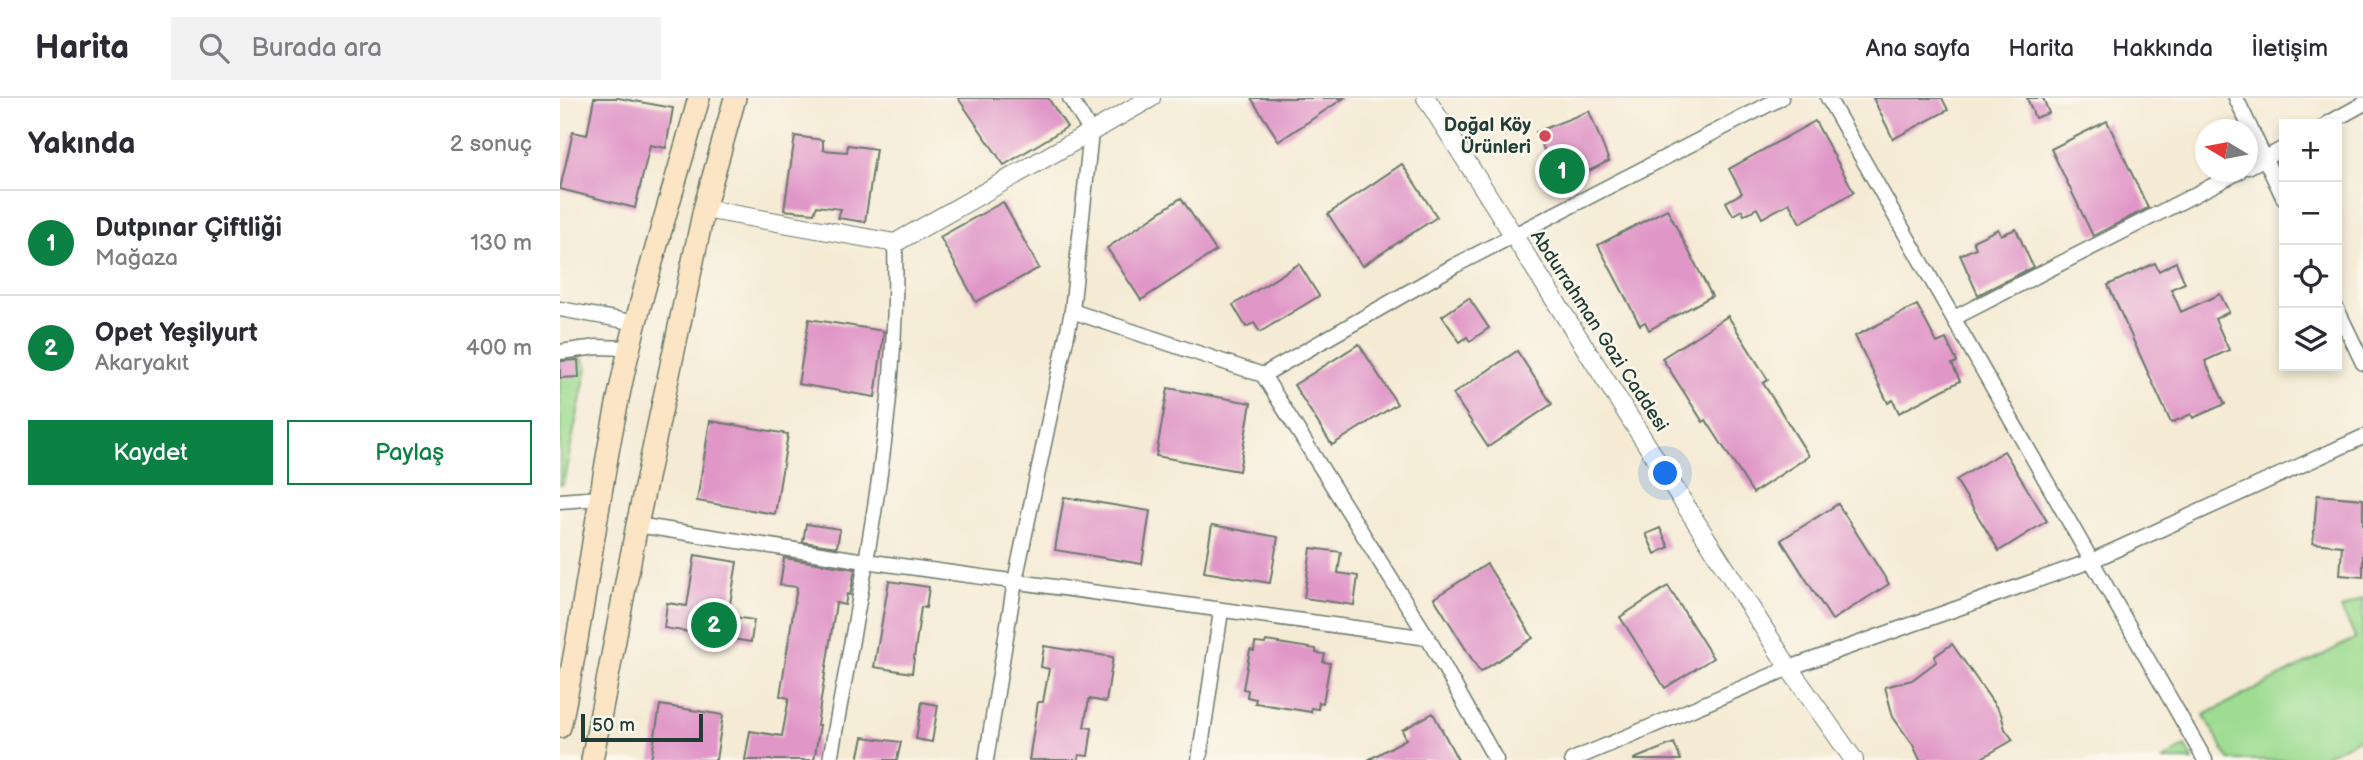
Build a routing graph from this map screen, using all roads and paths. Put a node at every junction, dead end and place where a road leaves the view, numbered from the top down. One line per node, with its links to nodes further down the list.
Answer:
1 (699, 98): 24 (main road)
2 (735, 98): 17 (main road)
3 (1070, 98): 11 (street)
4 (1151, 98): 11 (street)
5 (1426, 98): 18 (street, Abdurrahman Gazi Caddesi)
6 (1781, 98): 18 (street)
7 (1828, 98): 22 (street)
8 (2236, 98): 13 (street)
9 (2363, 104): 10 (street)
10 (2335, 119)
11 (1091, 132): 19 (street); 21 (street)
12 (2279, 151): 13 (street)
13 (2265, 158): 14 (street); 16 (street)
14 (2258, 162)
15 (2219, 182): 22 (street)
16 (2279, 188)
17 (704, 209): 19 (street); 32 (main road)
18 (1513, 235): 28 (street); 38 (street, Abdurrahman Gazi Caddesi)
19 (895, 243): 33 (street)
20 (560, 309): 24 (street)
21 (1072, 311): 28 (street); 35 (street)
22 (1954, 318): 34 (street)
23 (2342, 319): 27 (street)
24 (637, 323): 25 (main road)
25 (629, 348): 26 (street); 30 (main road)
26 (560, 352)
27 (2363, 363)
28 (1263, 375): 37 (street)
29 (2363, 437): 34 (street)
30 (599, 498): 31 (street); 39 (main road)
31 (560, 501)
32 (637, 525): 33 (street); 40 (main road)
33 (865, 561): 35 (street); 41 (street)
34 (2091, 561): 38 (street); 47 (street)
35 (1015, 581): 36 (street); 42 (street)
36 (1221, 611): 37 (street); 43 (street)
37 (1428, 638): 44 (street)
38 (1789, 668): 45 (street); 46 (street, Abdurrahman Gazi Caddesi)
39 (560, 727)
40 (593, 760)
41 (830, 760)
42 (986, 760)
43 (1199, 760)
44 (1496, 760)
45 (1572, 760)
46 (1854, 760)
47 (2205, 760)

